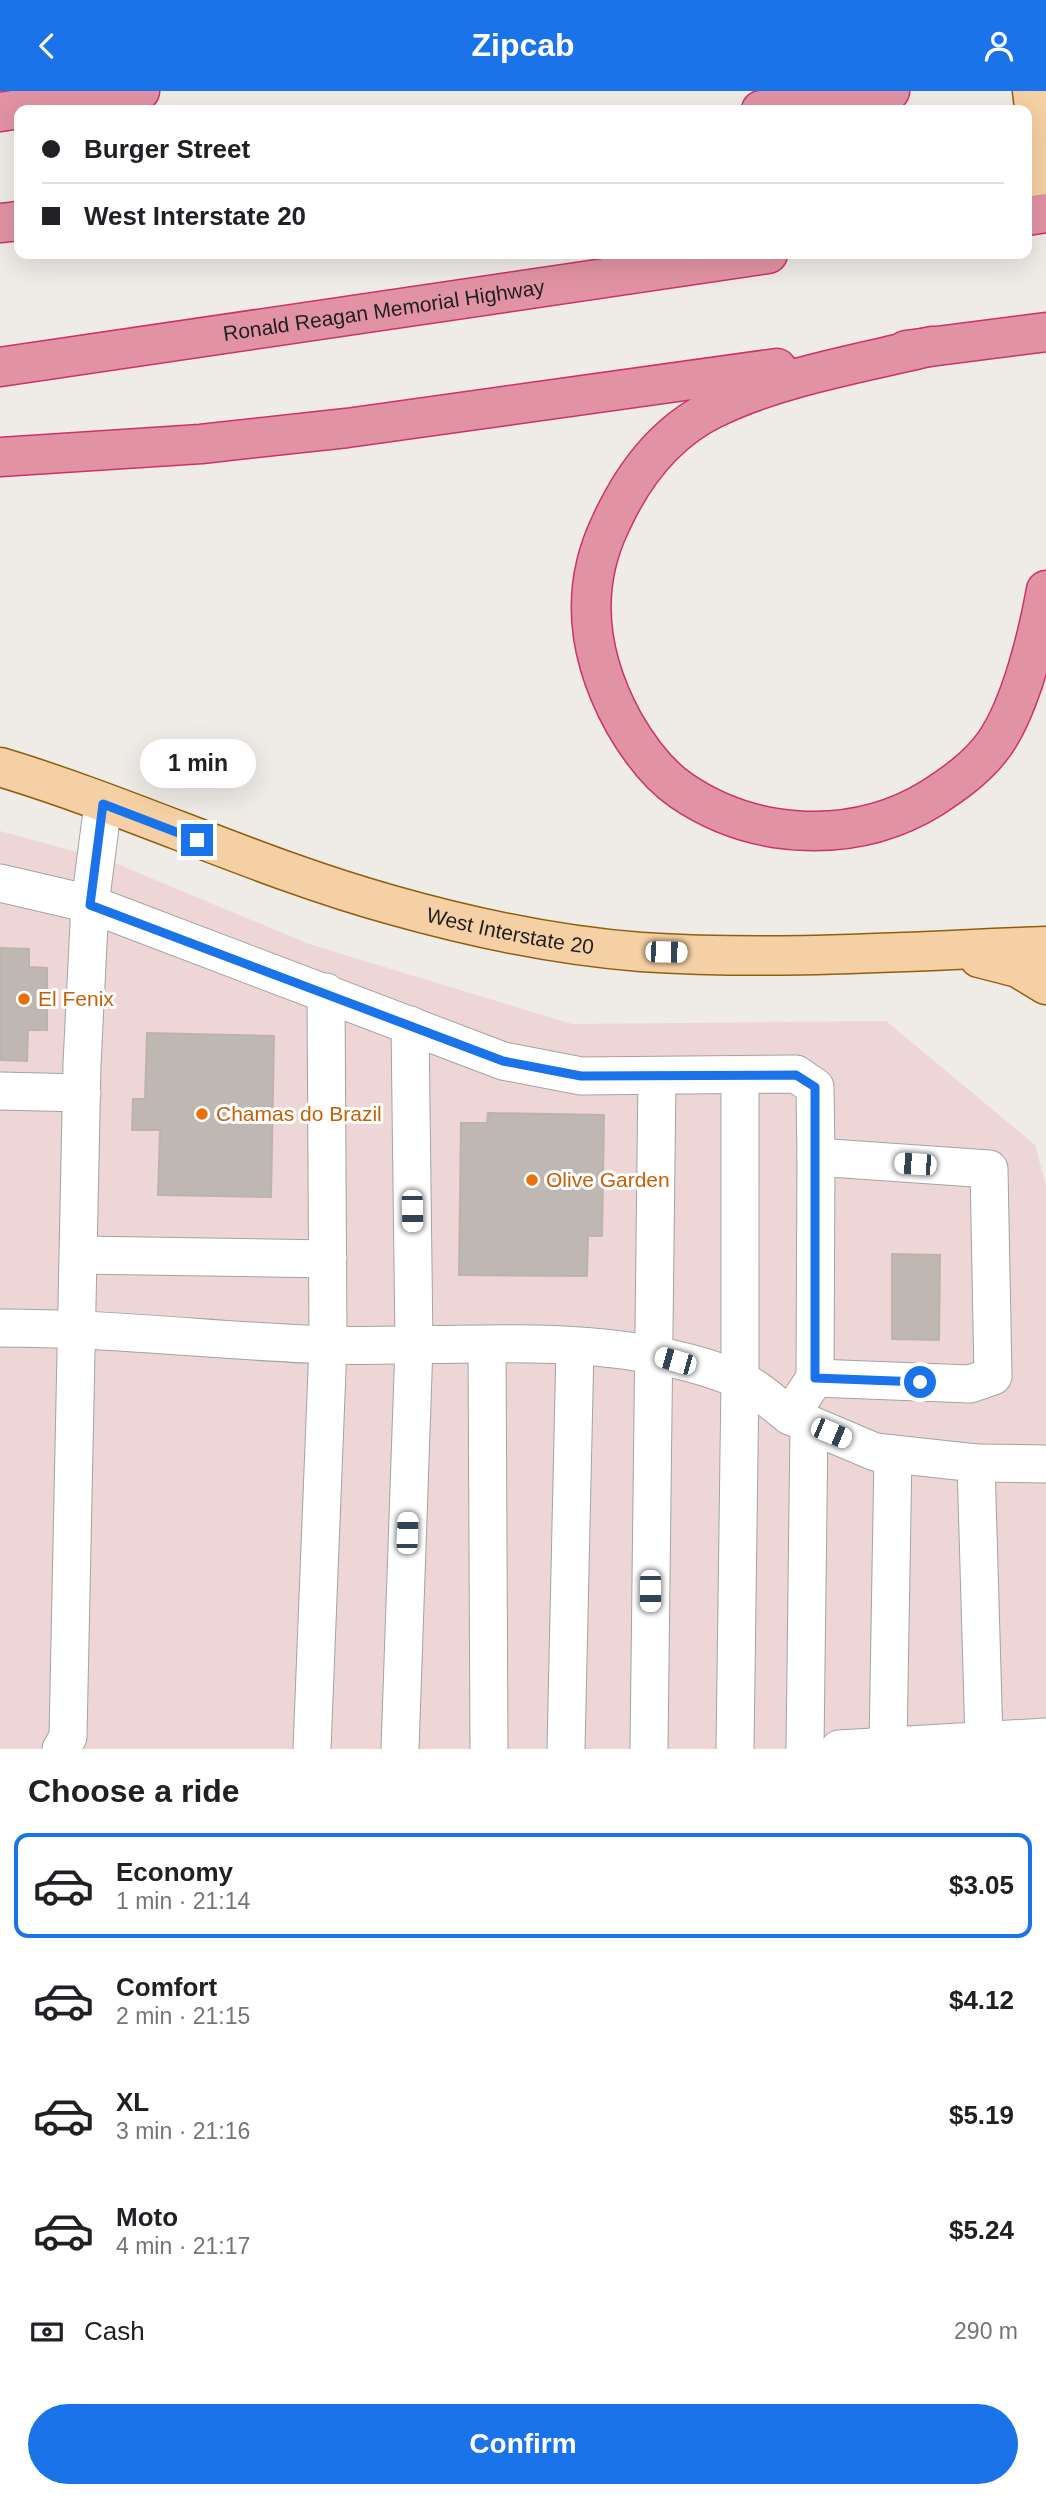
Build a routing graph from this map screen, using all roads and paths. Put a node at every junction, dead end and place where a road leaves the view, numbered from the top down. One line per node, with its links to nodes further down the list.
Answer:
1 (140, 91): 4 (highway)
2 (890, 91): 5 (highway)
3 (1032, 91): 6 (main road)
4 (47, 105)
5 (795, 105)
6 (1046, 205)
7 (734, 259): 10 (highway, Ronald Reagan Memorial Highway)
8 (1046, 332): 9 (highway)
9 (932, 347): 11 (highway); 12 (highway)
10 (0, 367)
11 (0, 457)
12 (1046, 590)
13 (0, 768): 14 (main road, West Interstate 20)
14 (103, 804): 16 (street); 18 (main road, West Interstate 20)
15 (0, 883): 16 (street)
16 (90, 905): 20 (street); 25 (street)
17 (1046, 946): 18 (main road, West Interstate 20)
18 (943, 950): 19 (main road)
19 (1046, 985)
20 (326, 992): 21 (street); 28 (street)
21 (410, 1025): 23 (street); 32 (street)
22 (740, 1075): 23 (street); 26 (street); 37 (street)
23 (657, 1076): 35 (street)
24 (0, 1091): 25 (street)
25 (82, 1093): 27 (street)
26 (816, 1157): 36 (street); 36 (street)
27 (79, 1255): 28 (street); 30 (street)
28 (328, 1259): 31 (street)
29 (0, 1328): 30 (street)
30 (78, 1328): 31 (street); 45 (street)
31 (328, 1345): 32 (street); 46 (street)
32 (414, 1345): 33 (street); 47 (street)
33 (486, 1345): 34 (street); 48 (street)
34 (575, 1347): 35 (street); 49 (street)
35 (653, 1354): 37 (street); 50 (street)
36 (815, 1378): 38 (street)
37 (740, 1380): 38 (street); 51 (street)
38 (800, 1420): 39 (street); 52 (street)
39 (893, 1454): 40 (street); 44 (street)
40 (976, 1463): 41 (street); 43 (street)
41 (1046, 1464)
42 (1046, 1737): 43 (street)
43 (984, 1740): 44 (street)
44 (888, 1746): 53 (street)
45 (61, 1749)
46 (312, 1749)
47 (400, 1749)
48 (489, 1749)
49 (566, 1749)
50 (649, 1749)
51 (735, 1749)
52 (805, 1749)
53 (839, 1749)

